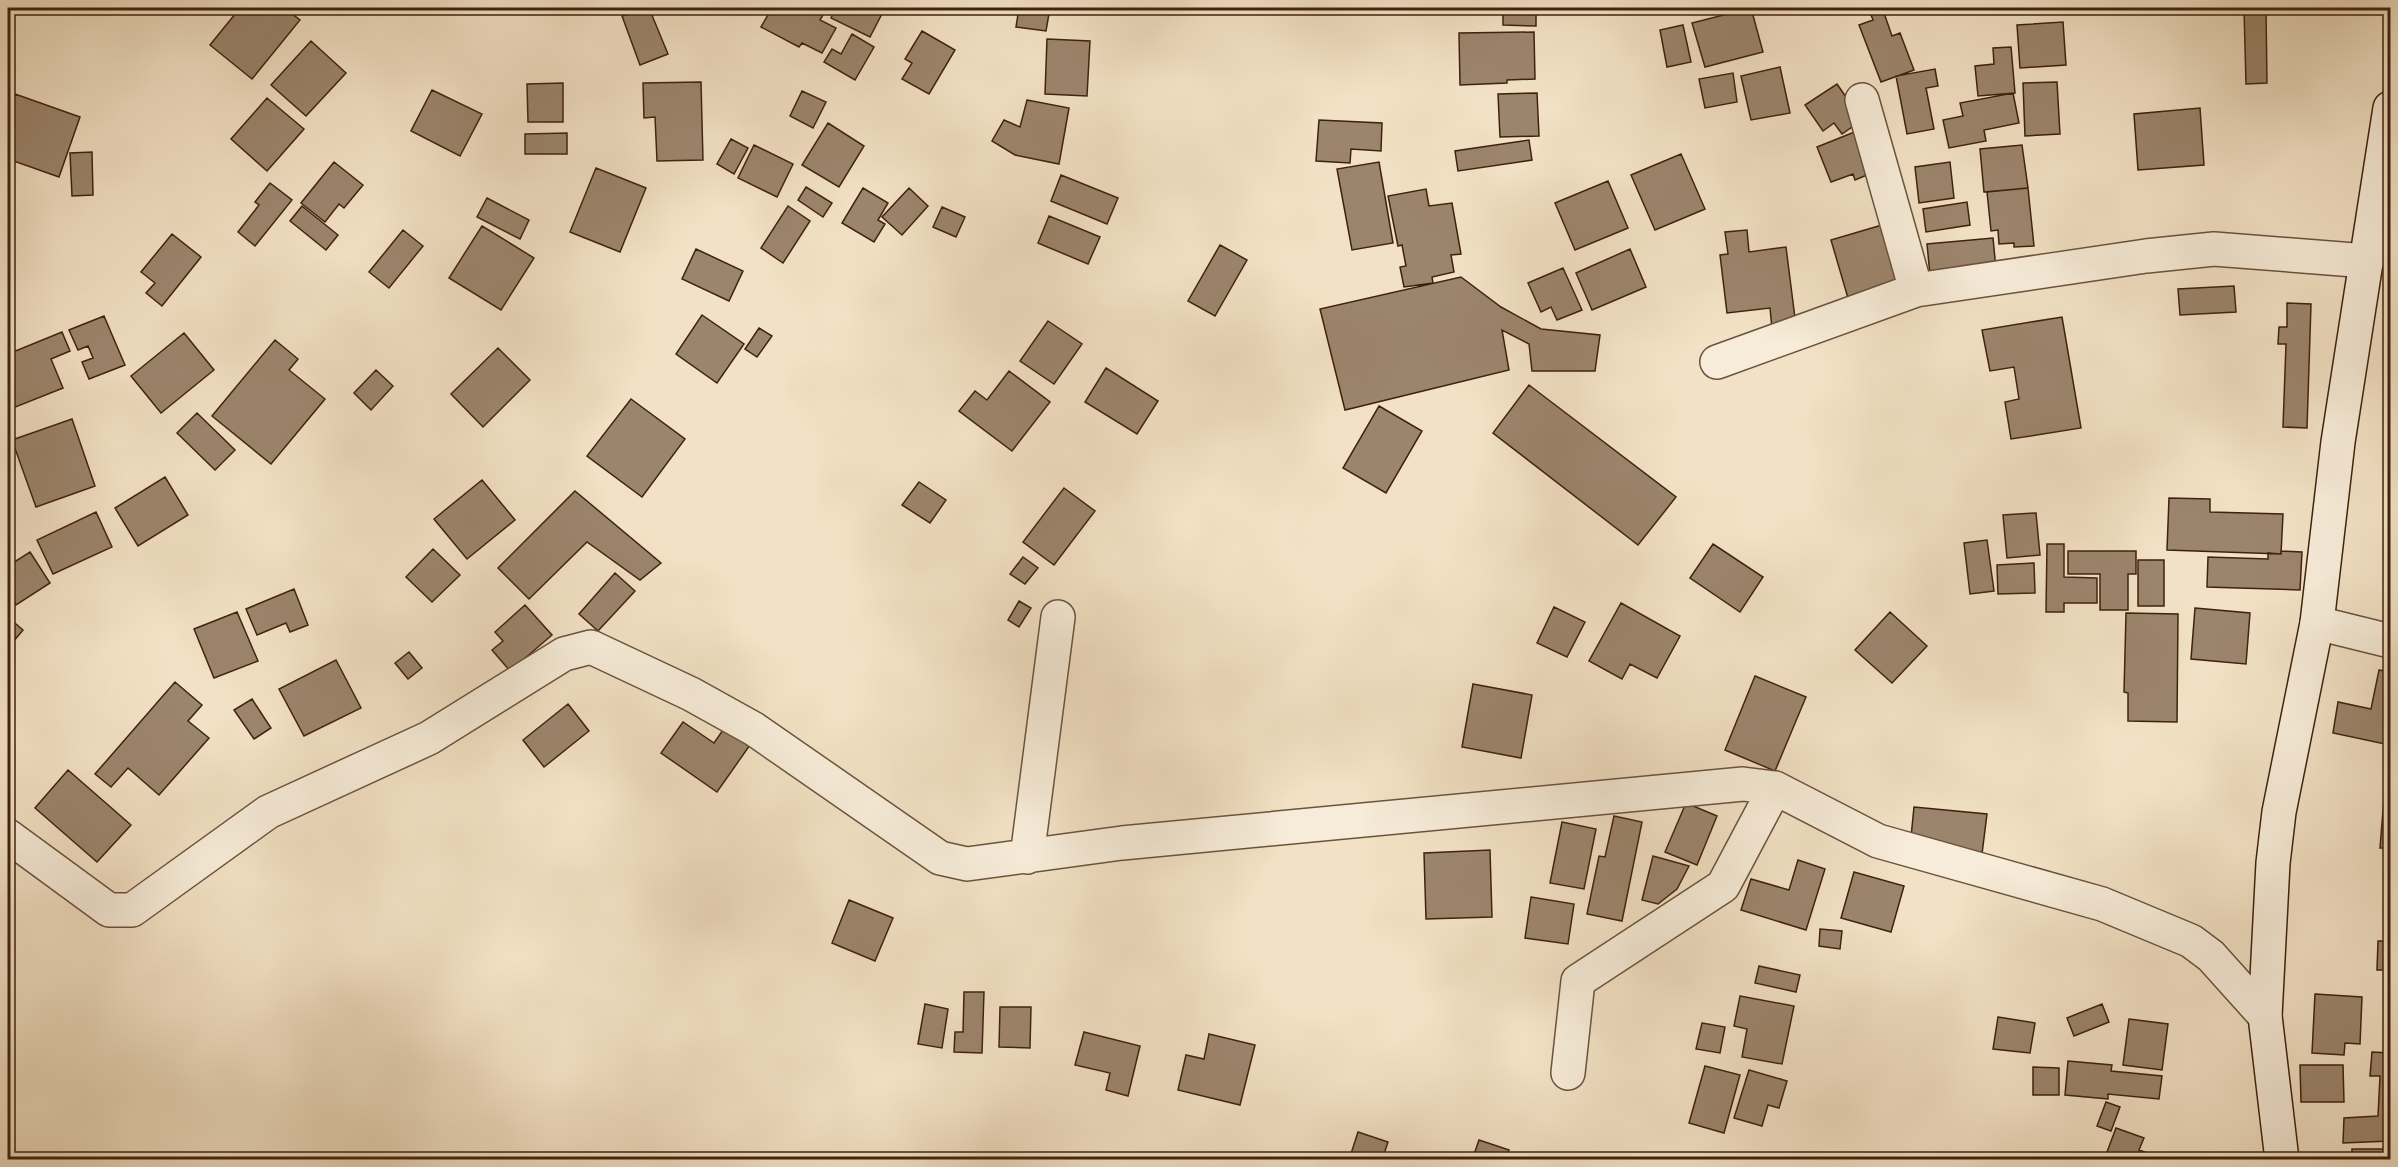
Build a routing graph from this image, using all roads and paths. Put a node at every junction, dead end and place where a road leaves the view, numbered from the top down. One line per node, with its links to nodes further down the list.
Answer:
1 (1862, 100): 4 (street)
2 (2391, 108): 3 (street)
3 (2367, 261): 4 (street); 7 (street)
4 (1916, 290): 5 (street)
5 (1717, 362)
6 (1059, 617): 11 (street)
7 (2317, 623): 8 (street); 12 (street)
8 (2391, 641)
9 (1775, 788): 11 (street); 12 (street); 13 (street)
10 (8, 836): 11 (street)
11 (1027, 857)
12 (2265, 1017): 14 (street)
13 (1568, 1073)
14 (2282, 1160)

